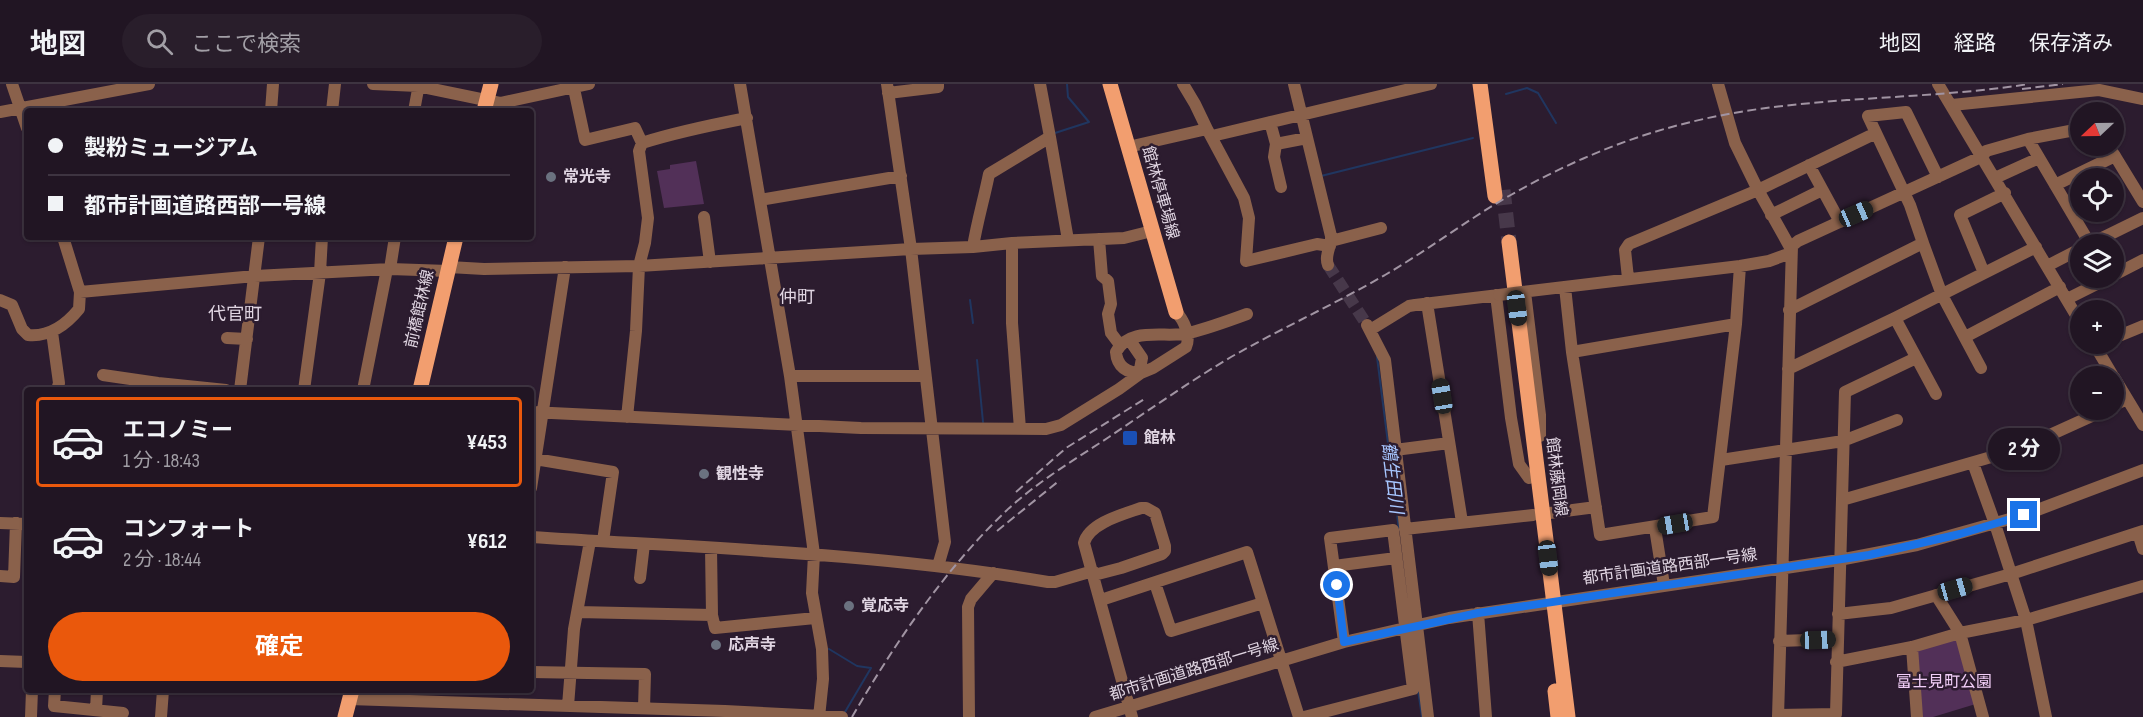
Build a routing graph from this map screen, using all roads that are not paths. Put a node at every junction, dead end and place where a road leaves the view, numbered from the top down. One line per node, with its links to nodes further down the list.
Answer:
1 (12, 84): 31 (street)
2 (149, 84): 27 (street)
3 (273, 84): 28 (street)
4 (334, 84): 29 (street)
5 (373, 84): 6 (street)
6 (382, 84): 19 (street)
7 (491, 84): 25 (main road)
8 (589, 84): 20 (street)
9 (740, 84): 34 (street)
10 (938, 84): 21 (street)
11 (1040, 84): 40 (street)
12 (1110, 84): 45 (main road, 館林停車場線)
13 (1183, 84): 38 (street)
14 (1294, 84): 33 (street)
15 (1431, 84): 33 (street)
16 (1480, 84): 17 (main road)
17 (1489, 84)
18 (1938, 84): 24 (street)
19 (418, 85): 25 (street); 30 (street)
20 (573, 86): 25 (street); 43 (street)
21 (888, 89): 51 (street)
22 (1719, 90): 56 (street)
23 (2143, 99): 24 (street)
24 (1952, 105): 46 (street)
25 (485, 106)
26 (24, 108): 31 (street)
27 (25, 108)
28 (271, 108)
29 (332, 108)
30 (414, 108)
31 (20, 109): 32 (street); 35 (street)
32 (0, 112)
33 (1304, 115): 36 (street); 41 (street)
34 (747, 118): 43 (street); 60 (street)
35 (24, 120)
36 (1270, 122): 38 (street); 44 (street)
37 (2070, 131): 42 (street)
38 (1209, 132): 45 (street); 77 (street)
39 (1875, 133): 50 (street); 52 (street); 58 (street)
40 (1050, 137): 76 (street); 81 (street)
41 (1307, 138): 44 (street); 77 (street)
42 (2028, 139): 46 (street); 49 (street)
43 (642, 143): 90 (street)
44 (1276, 144): 55 (street)
45 (1128, 147): 67 (main road, 館林停車場線)
46 (1983, 156): 52 (street); 53 (street)
47 (2103, 156): 54 (street)
48 (2114, 156): 61 (street)
49 (2039, 158): 53 (street); 54 (street)
50 (1809, 165): 56 (street); 57 (street)
51 (901, 176): 60 (street); 83 (street)
52 (1938, 177): 58 (street)
53 (1995, 178): 59 (street)
54 (2055, 185): 68 (street)
55 (1281, 188)
56 (1758, 190): 62 (street); 100 (street)
57 (1822, 190): 62 (street); 65 (street)
58 (1905, 192): 65 (street); 79 (street)
59 (2004, 193): 82 (street); 98 (street)
60 (760, 200): 86 (street)
61 (2143, 202)
62 (1771, 215): 84 (street)
63 (704, 217): 88 (street)
64 (2143, 218): 69 (street)
65 (1840, 222): 84 (street)
66 (1381, 228): 77 (street)
67 (1152, 231): 70 (street); 113 (main road, 館林停車場線)
68 (2084, 234)
69 (2110, 234)
70 (1099, 239): 76 (street); 125 (street)
71 (64, 240): 104 (street)
72 (259, 240): 99 (street)
73 (322, 240): 97 (street)
74 (394, 240): 94 (street)
75 (455, 240): 95 (main road, 前橋館林線)
76 (1068, 240): 78 (street)
77 (1333, 242): 89 (street)
78 (1011, 243): 81 (street); 153 (street)
79 (1923, 243): 107 (street); 112 (street)
80 (1505, 244): 163 (main road, 館林藤岡線)
81 (973, 247): 83 (street)
82 (2036, 247): 92 (street); 98 (street)
83 (911, 249): 86 (street); 134 (street)
84 (1791, 251): 91 (street); 112 (street)
85 (2070, 254): 92 (street)
86 (770, 259): 88 (street); 133 (street)
87 (2143, 260): 96 (street)
88 (710, 262): 90 (street)
89 (1328, 265)
90 (639, 266): 93 (street); 147 (street)
91 (1740, 266): 100 (street); 116 (street)
92 (2048, 266): 102 (street)
93 (565, 267): 95 (street); 146 (street)
94 (389, 269): 95 (street); 97 (street); 139 (street)
95 (448, 269): 140 (main road, 前橋館林線)
96 (2124, 270)
97 (320, 273): 99 (street); 138 (street)
98 (1984, 273): 107 (street)
99 (255, 276): 104 (street); 124 (street)
100 (1628, 278): 101 (street)
101 (1565, 287): 105 (street); 126 (street)
102 (2060, 287): 108 (street); 122 (street)
103 (2089, 288): 108 (street)
104 (80, 292): 118 (street)
105 (1523, 292): 106 (street, bridge); 163 (street)
106 (1498, 295): 110 (street); 163 (street)
107 (1942, 295): 115 (street); 122 (street)
108 (2067, 299): 111 (street)
109 (0, 300): 118 (street)
110 (1427, 303): 155 (street); 157 (street)
111 (2070, 304)
112 (1789, 310): 130 (street)
113 (1176, 312): 119 (street); 120 (street)
114 (1247, 314): 120 (street)
115 (1895, 318): 127 (street); 130 (street)
116 (1736, 324): 126 (street); 159 (street)
117 (2142, 328): 121 (street)
118 (52, 332): 135 (street)
119 (1162, 333): 120 (street); 125 (street)
120 (1188, 334): 131 (street)
121 (2124, 334)
122 (1965, 337): 128 (street)
123 (227, 338): 124 (street)
124 (247, 339): 137 (street)
125 (1126, 344): 129 (street); 131 (street)
126 (1572, 352): 165 (street)
127 (1916, 358): 142 (street); 154 (street)
128 (1982, 368)
129 (1124, 369): 131 (street); 141 (street)
130 (1788, 369): 156 (street)
131 (1141, 371): 141 (street)
132 (103, 375): 136 (street)
133 (790, 376): 134 (street); 151 (street)
134 (925, 376): 152 (street)
135 (58, 387)
136 (197, 387)
137 (240, 387)
138 (304, 387)
139 (364, 387)
140 (421, 387)
141 (1112, 392): 153 (street)
142 (1936, 394)
143 (2124, 394): 144 (street)
144 (2127, 399): 145 (street); 148 (street)
145 (2124, 400)
146 (537, 412): 147 (street); 158 (street)
147 (627, 417): 151 (street)
148 (2142, 419)
149 (1896, 420): 154 (street)
150 (2083, 420): 160 (street)
151 (797, 425): 152 (street); 180 (street)
152 (932, 429): 153 (street); 183 (street)
153 (1020, 429)
154 (1843, 441): 156 (street); 164 (street)
155 (1449, 443): 157 (street); 167 (street)
156 (1787, 449): 159 (street); 185 (street)
157 (1395, 450): 172 (street)
158 (535, 459): 161 (street); 176 (street)
159 (1721, 460): 171 (street)
160 (1973, 463): 164 (street); 170 (street)
161 (534, 466)
162 (2143, 470): 170 (street, 都市計画道路西部一号線)
163 (1533, 476): 166 (main road, 館林藤岡線)
164 (1842, 500): 182 (street)
165 (1596, 507): 166 (street); 171 (street)
166 (1538, 514): 167 (street); 196 (main road, 館林藤岡線)
167 (1462, 522): 172 (street)
168 (0, 523): 169 (street)
169 (22, 524): 189 (street)
170 (1995, 525): 182 (street, 都市計画道路西部一号線); 188 (street)
171 (1655, 528): 192 (street)
172 (1405, 529): 204 (street)
173 (2141, 532): 179 (street); 188 (street)
174 (534, 537): 175 (street)
175 (590, 540): 176 (street); 198 (street)
176 (603, 541): 177 (street)
177 (644, 544): 178 (street); 190 (street)
178 (711, 548): 180 (street); 201 (street)
179 (2143, 549)
180 (814, 554): 183 (street); 202 (street)
181 (1396, 558): 184 (street); 184 (street); 205 (street)
182 (1839, 560): 185 (street, 都市計画道路西部一号線); 200 (street)
183 (938, 566): 186 (street)
184 (1334, 566): 209 (street)
185 (1783, 567): 192 (street, 都市計画道路西部一号線); 208 (street)
186 (993, 573): 187 (street); 235 (street)
187 (1093, 573): 187 (street); 195 (street)
188 (2011, 574): 194 (street); 203 (street)
189 (0, 576)
190 (640, 578)
191 (1155, 583): 195 (street); 197 (street); 197 (street)
192 (1664, 585): 196 (street, 都市計画道路西部一号線)
193 (2143, 586): 203 (street)
194 (1936, 595): 200 (street); 206 (street)
195 (1101, 600): 227 (street)
196 (1549, 602): 199 (street, 都市計画道路西部一号線); 241 (main road, 館林藤岡線); 242 (main road, 館林藤岡線)
197 (1263, 603): 212 (street)
198 (578, 612): 201 (street); 216 (street)
199 (1478, 613): 204 (street, 都市計画道路西部一号線); 240 (street)
200 (1838, 614): 207 (street)
201 (712, 615): 202 (street)
202 (815, 618): 233 (street)
203 (2026, 620): 206 (street); 245 (street)
204 (1418, 625): 205 (street, 都市計画道路西部一号線); 239 (street)
205 (1404, 628): 209 (street, 都市計画道路西部一号線); 238 (street)
206 (1960, 633): 210 (street); 244 (street)
207 (1838, 639): 208 (street); 214 (street)
208 (1779, 641): 229 (street)
209 (1344, 642): 212 (street, 都市計画道路西部一号線)
210 (1912, 647): 214 (street); 243 (street)
211 (0, 661): 213 (street)
212 (1281, 661): 227 (street, 都市計画道路西部一号線); 237 (street)
213 (24, 662)
214 (1836, 662): 229 (street)
215 (534, 672): 216 (street)
216 (572, 673): 223 (street); 224 (street)
217 (32, 693): 230 (street)
218 (56, 693): 225 (street)
219 (97, 693): 225 (street)
220 (163, 693): 231 (street)
221 (350, 695): 222 (street); 232 (main road)
222 (394, 696): 226 (street)
223 (568, 706): 224 (street); 226 (street)
224 (644, 708): 233 (street)
225 (96, 710): 228 (street)
226 (544, 711)
227 (1130, 712): 236 (street, 都市計画道路西部一号線)
228 (123, 713)
229 (1778, 716)
230 (31, 717)
231 (161, 717)
232 (345, 717)
233 (819, 717): 234 (street)
234 (842, 717)
235 (969, 717)
236 (1095, 717)
237 (1299, 717)
238 (1304, 717)
239 (1428, 717)
240 (1486, 717)
241 (1558, 717)
242 (1568, 717)
243 (1917, 717)
244 (1983, 717)
245 (2046, 717)

